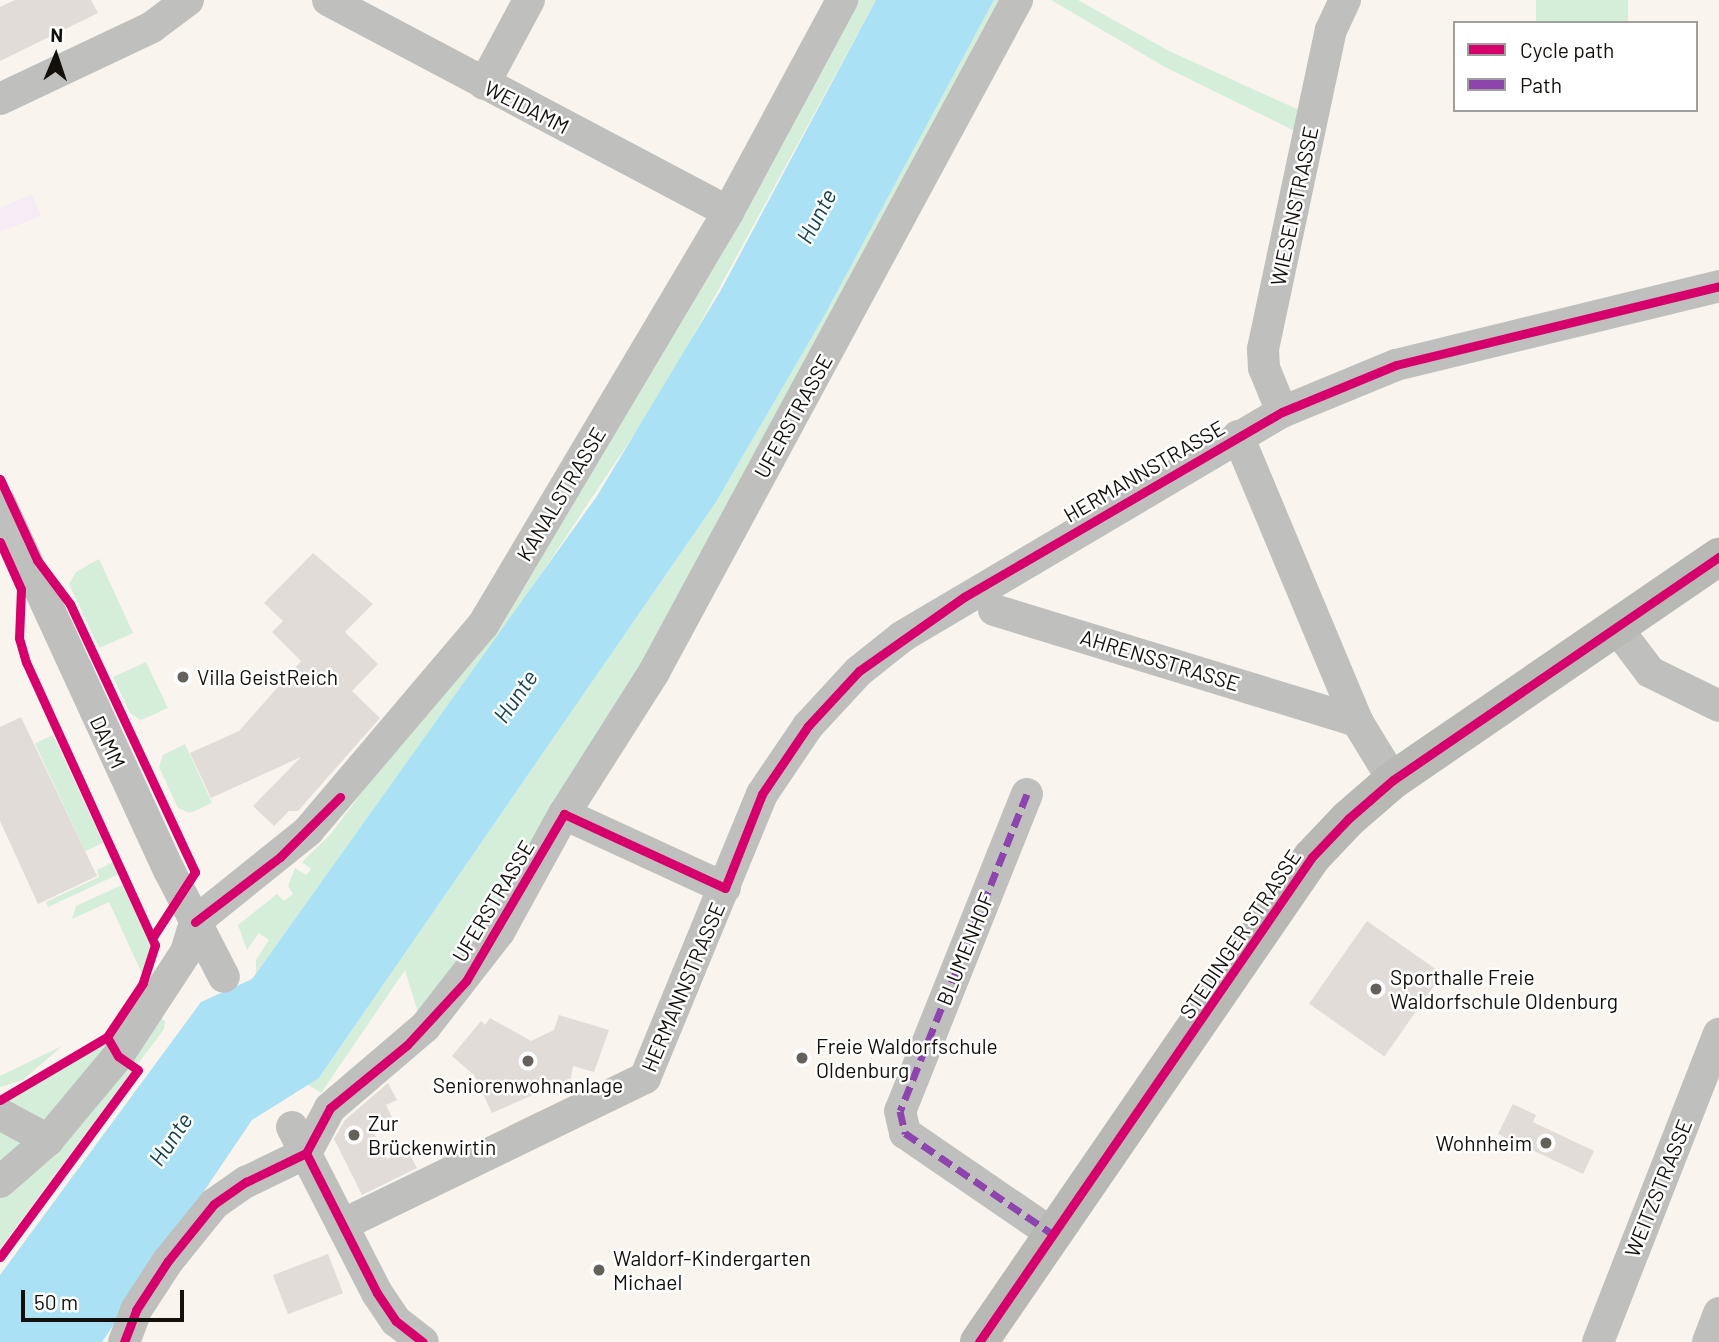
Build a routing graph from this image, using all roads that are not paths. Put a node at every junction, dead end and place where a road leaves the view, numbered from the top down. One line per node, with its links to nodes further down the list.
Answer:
1 (188, 0): 8 (street)
2 (327, 0): 7 (street, WEIDAMM)
3 (529, 0): 7 (street)
4 (842, 0): 9 (street, KANALSTRASSE)
5 (1017, 0): 21 (street, UFERSTRASSE)
6 (1345, 0): 11 (street, WIESENSTRASSE)
7 (484, 84): 9 (street, WEIDAMM)
8 (0, 99)
9 (728, 212): 23 (street, KANALSTRASSE)
10 (1719, 286): 11 (street, HERMANNSTRASSE)
11 (1282, 412): 12 (street, HERMANNSTRASSE)
12 (1238, 436): 18 (street); 22 (street, HERMANNSTRASSE)
13 (0, 503): 23 (street, DAMM)
14 (1719, 558): 16 (main road, STEDINGER STRASSE)
15 (994, 610): 18 (street, AHRENSSTRASSE)
16 (1616, 627): 17 (street); 19 (main road, STEDINGER STRASSE)
17 (1719, 706)
18 (1357, 720): 19 (street)
19 (1393, 780): 31 (main road, STEDINGER STRASSE)
20 (1027, 794): 31 (street, BLUMENHOF)
21 (564, 814): 22 (street); 28 (street, UFERSTRASSE)
22 (725, 888): 30 (street, HERMANNSTRASSE)
23 (195, 922): 24 (street, DAMM); 27 (street)
24 (224, 977)
25 (1719, 1034): 37 (street, WEITZSTRASSE)
26 (0, 1114): 27 (street)
27 (48, 1140): 29 (street)
28 (299, 1140): 30 (street); 34 (street)
29 (0, 1181)
30 (342, 1225): 33 (street)
31 (1054, 1235): 36 (main road, STEDINGER STRASSE)
32 (1719, 1314): 38 (street)
33 (388, 1331): 35 (street)
34 (124, 1342)
35 (423, 1342)
36 (979, 1342)
37 (1598, 1342)
38 (1708, 1342)

